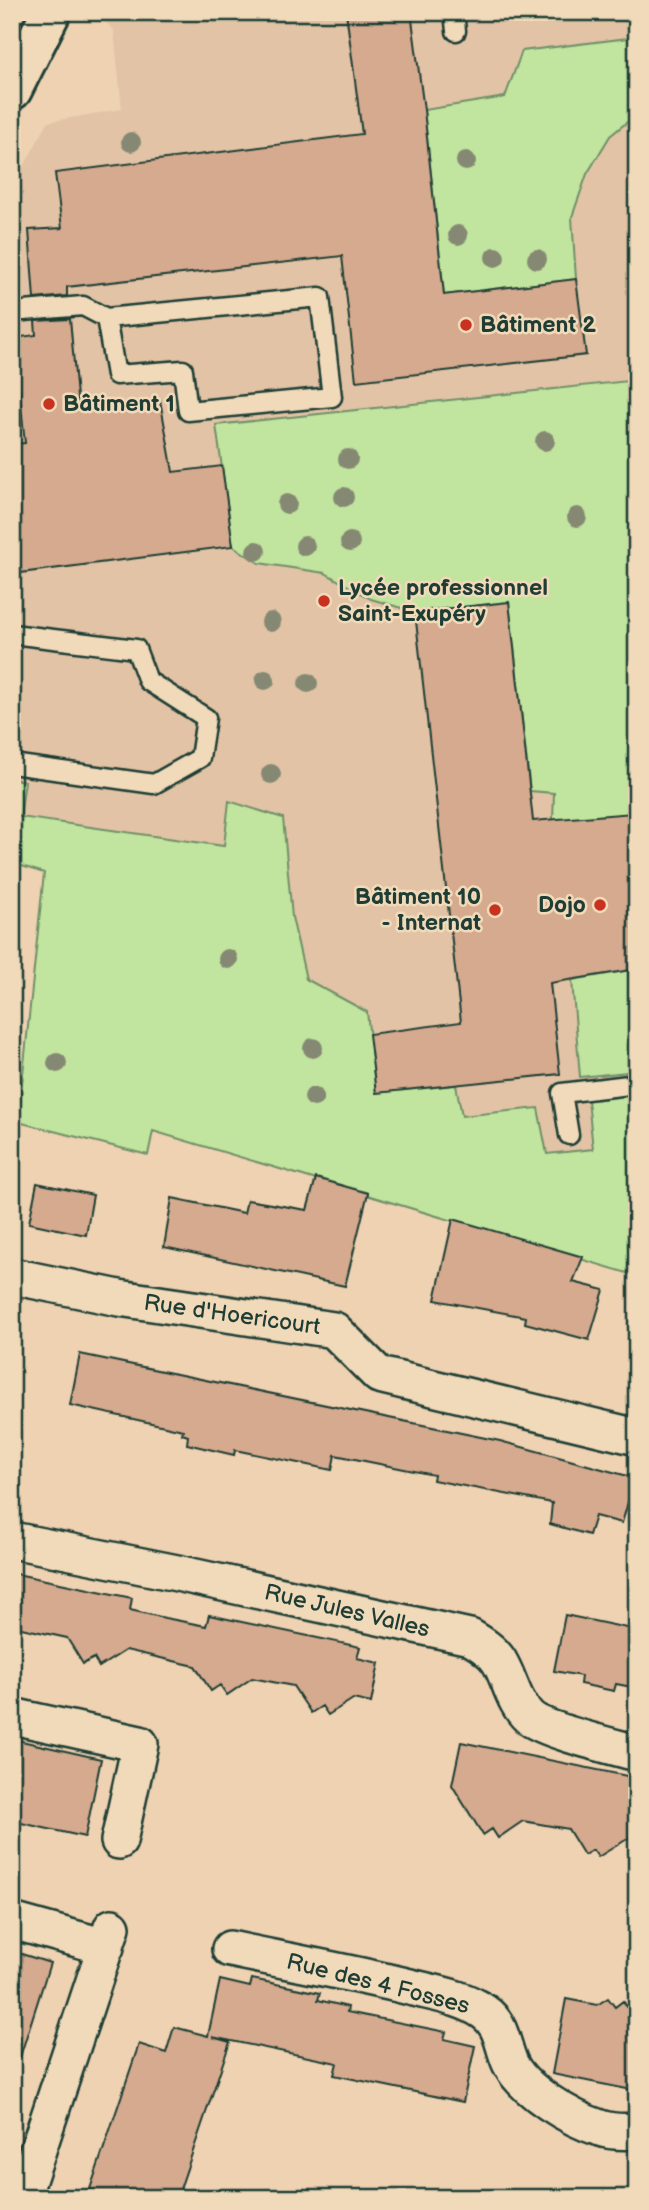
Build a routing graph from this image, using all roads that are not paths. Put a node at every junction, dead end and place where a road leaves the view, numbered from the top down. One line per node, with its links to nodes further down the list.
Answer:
1 (51, 12): 4 (street)
2 (454, 12): 3 (lane)
3 (456, 32)
4 (15, 79)
5 (12, 312): 6 (lane)
6 (106, 318): 6 (lane)
7 (12, 634): 8 (lane)
8 (12, 764)
9 (637, 1084): 10 (lane)
10 (569, 1135)
11 (12, 1276): 12 (street, Rue d'Hoericourt)
12 (637, 1437)
13 (12, 1540): 15 (street, Rue Jules Valles)
14 (12, 1716): 16 (street)
15 (637, 1753)
16 (119, 1841)
17 (12, 1921): 20 (street)
18 (230, 1949): 19 (street, Rue des 4 Fosses)
19 (637, 2131)
20 (22, 2198)

